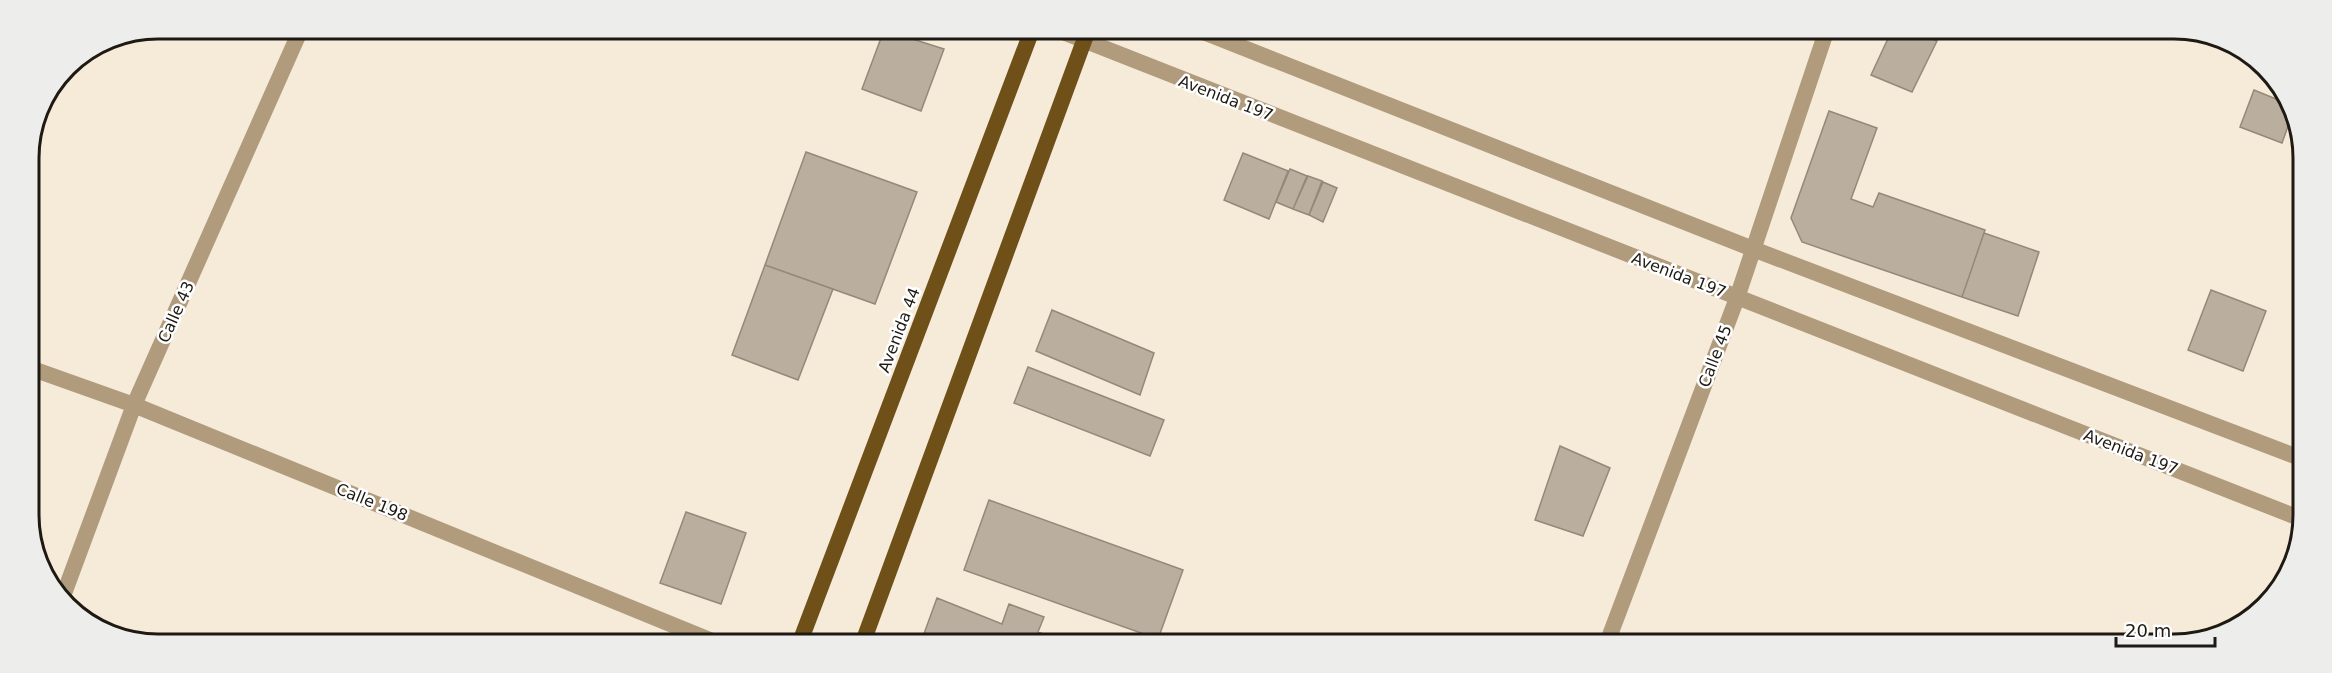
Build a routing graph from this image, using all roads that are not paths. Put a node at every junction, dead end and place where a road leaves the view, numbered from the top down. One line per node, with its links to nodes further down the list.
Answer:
1 (297, 39): 10 (street, Calle 43)
2 (1029, 39): 15 (highway, Avenida 44)
3 (1085, 39): 16 (highway)
4 (1091, 39): 8 (street, Avenida 197)
5 (1221, 39): 7 (street)
6 (1824, 39): 7 (street, Calle 45)
7 (1753, 249): 8 (street, Calle 45); 11 (street)
8 (1737, 297): 12 (street, Avenida 197); 17 (street, Calle 45)
9 (39, 371): 10 (street, Calle 198)
10 (134, 405): 13 (street, Calle 43); 14 (street, Calle 198)
11 (2293, 455)
12 (2293, 516)
13 (66, 589)
14 (695, 634)
15 (803, 634)
16 (866, 634)
17 (1609, 634)

